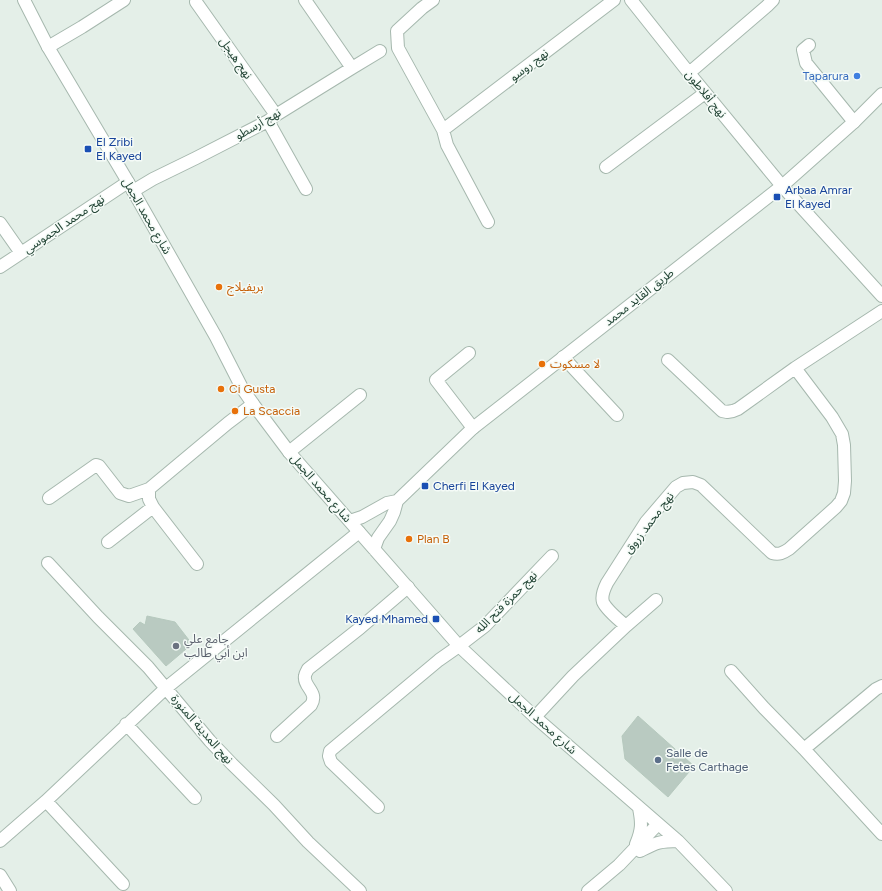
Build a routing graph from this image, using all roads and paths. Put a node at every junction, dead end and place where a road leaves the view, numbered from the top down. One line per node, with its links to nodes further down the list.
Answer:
1 (24, 0): 10 (street, شارع محمد الجمل)
2 (124, 0): 10 (street)
3 (305, 0): 12 (street)
4 (433, 0): 18 (street)
5 (614, 0): 18 (street, نهج روسو)
6 (631, 0): 13 (street, نهج أفلاطون)
7 (773, 0): 13 (street)
8 (196, 2): 16 (street, نهج هيجل)
9 (809, 45): 17 (street)
10 (48, 47): 20 (street, شارع محمد الجمل)
11 (380, 51): 12 (street, نهج أرسطو)
12 (352, 68): 16 (street, نهج أرسطو)
13 (689, 73): 14 (street, نهج أفلاطون)
14 (705, 93): 19 (street); 21 (street, نهج أفلاطون)
15 (882, 94): 17 (street, طريق القايد محمد)
16 (272, 118): 20 (street, نهج أرسطو); 22 (street, نهج هيجل)
17 (854, 122): 21 (street, طريق القايد محمد)
18 (443, 130): 23 (street)
19 (606, 167)
20 (130, 186): 25 (street, نهج محمد الجموسي); 34 (street, شارع محمد الجمل)
21 (782, 186): 27 (street, نهج أفلاطون); 30 (street, طريق القايد محمد)
22 (306, 189)
23 (488, 222)
24 (0, 223): 25 (street)
25 (22, 253): 26 (street, نهج محمد الجموسي)
26 (0, 267)
27 (882, 296)
28 (882, 311): 32 (street)
29 (469, 353): 36 (street)
30 (563, 357): 35 (street); 36 (street, طريق القايد محمد)
31 (668, 360): 32 (street)
32 (795, 368): 51 (street, نهج محمد زروق)
33 (360, 396): 37 (street)
34 (253, 404): 37 (street, شارع محمد الجمل); 38 (street)
35 (617, 415)
36 (473, 428): 40 (street, طريق القايد محمد)
37 (289, 452): 42 (street, شارع محمد الجمل)
38 (149, 489): 39 (street); 41 (street)
39 (49, 498)
40 (397, 501): 42 (street, طريق القايد محمد); 45 (street, طريق القايد محمد)
41 (153, 507): 44 (street); 48 (street)
42 (350, 521): 43 (street, شارع محمد الجمل)
43 (359, 532): 45 (street, شارع محمد الجمل); 55 (street)
44 (108, 542)
45 (374, 549): 49 (street, شارع محمد الجمل)
46 (552, 556): 52 (street, نهج حمزة فتح الله)
47 (48, 563): 55 (street, نهج المدينة المنورة)
48 (197, 564)
49 (408, 588): 52 (street, شارع محمد الجمل); 58 (street)
50 (656, 600): 51 (street)
51 (626, 626): 56 (street)
52 (459, 646): 56 (street, شارع محمد الجمل); 62 (street, نهج حمزة فتح الله)
53 (731, 671): 59 (street)
54 (882, 686): 59 (street)
55 (166, 688): 57 (street); 72 (street, نهج المدينة المنورة)
56 (535, 717): 63 (street, شارع محمد الجمل)
57 (126, 724): 60 (street); 61 (street)
58 (277, 736)
59 (804, 749): 65 (street)
60 (195, 798)
61 (46, 801): 66 (street); 70 (street)
62 (378, 807)
63 (639, 808): 64 (street, شارع محمد الجمل); 68 (street)
64 (661, 826): 67 (street, شارع محمد الجمل); 68 (street)
65 (882, 834)
66 (0, 841)
67 (678, 841): 68 (street); 74 (street, شارع محمد الجمل)
68 (637, 850): 73 (street)
69 (0, 875): 71 (street)
70 (123, 884)
71 (10, 891)
72 (360, 891)
73 (588, 891)
74 (726, 891)

